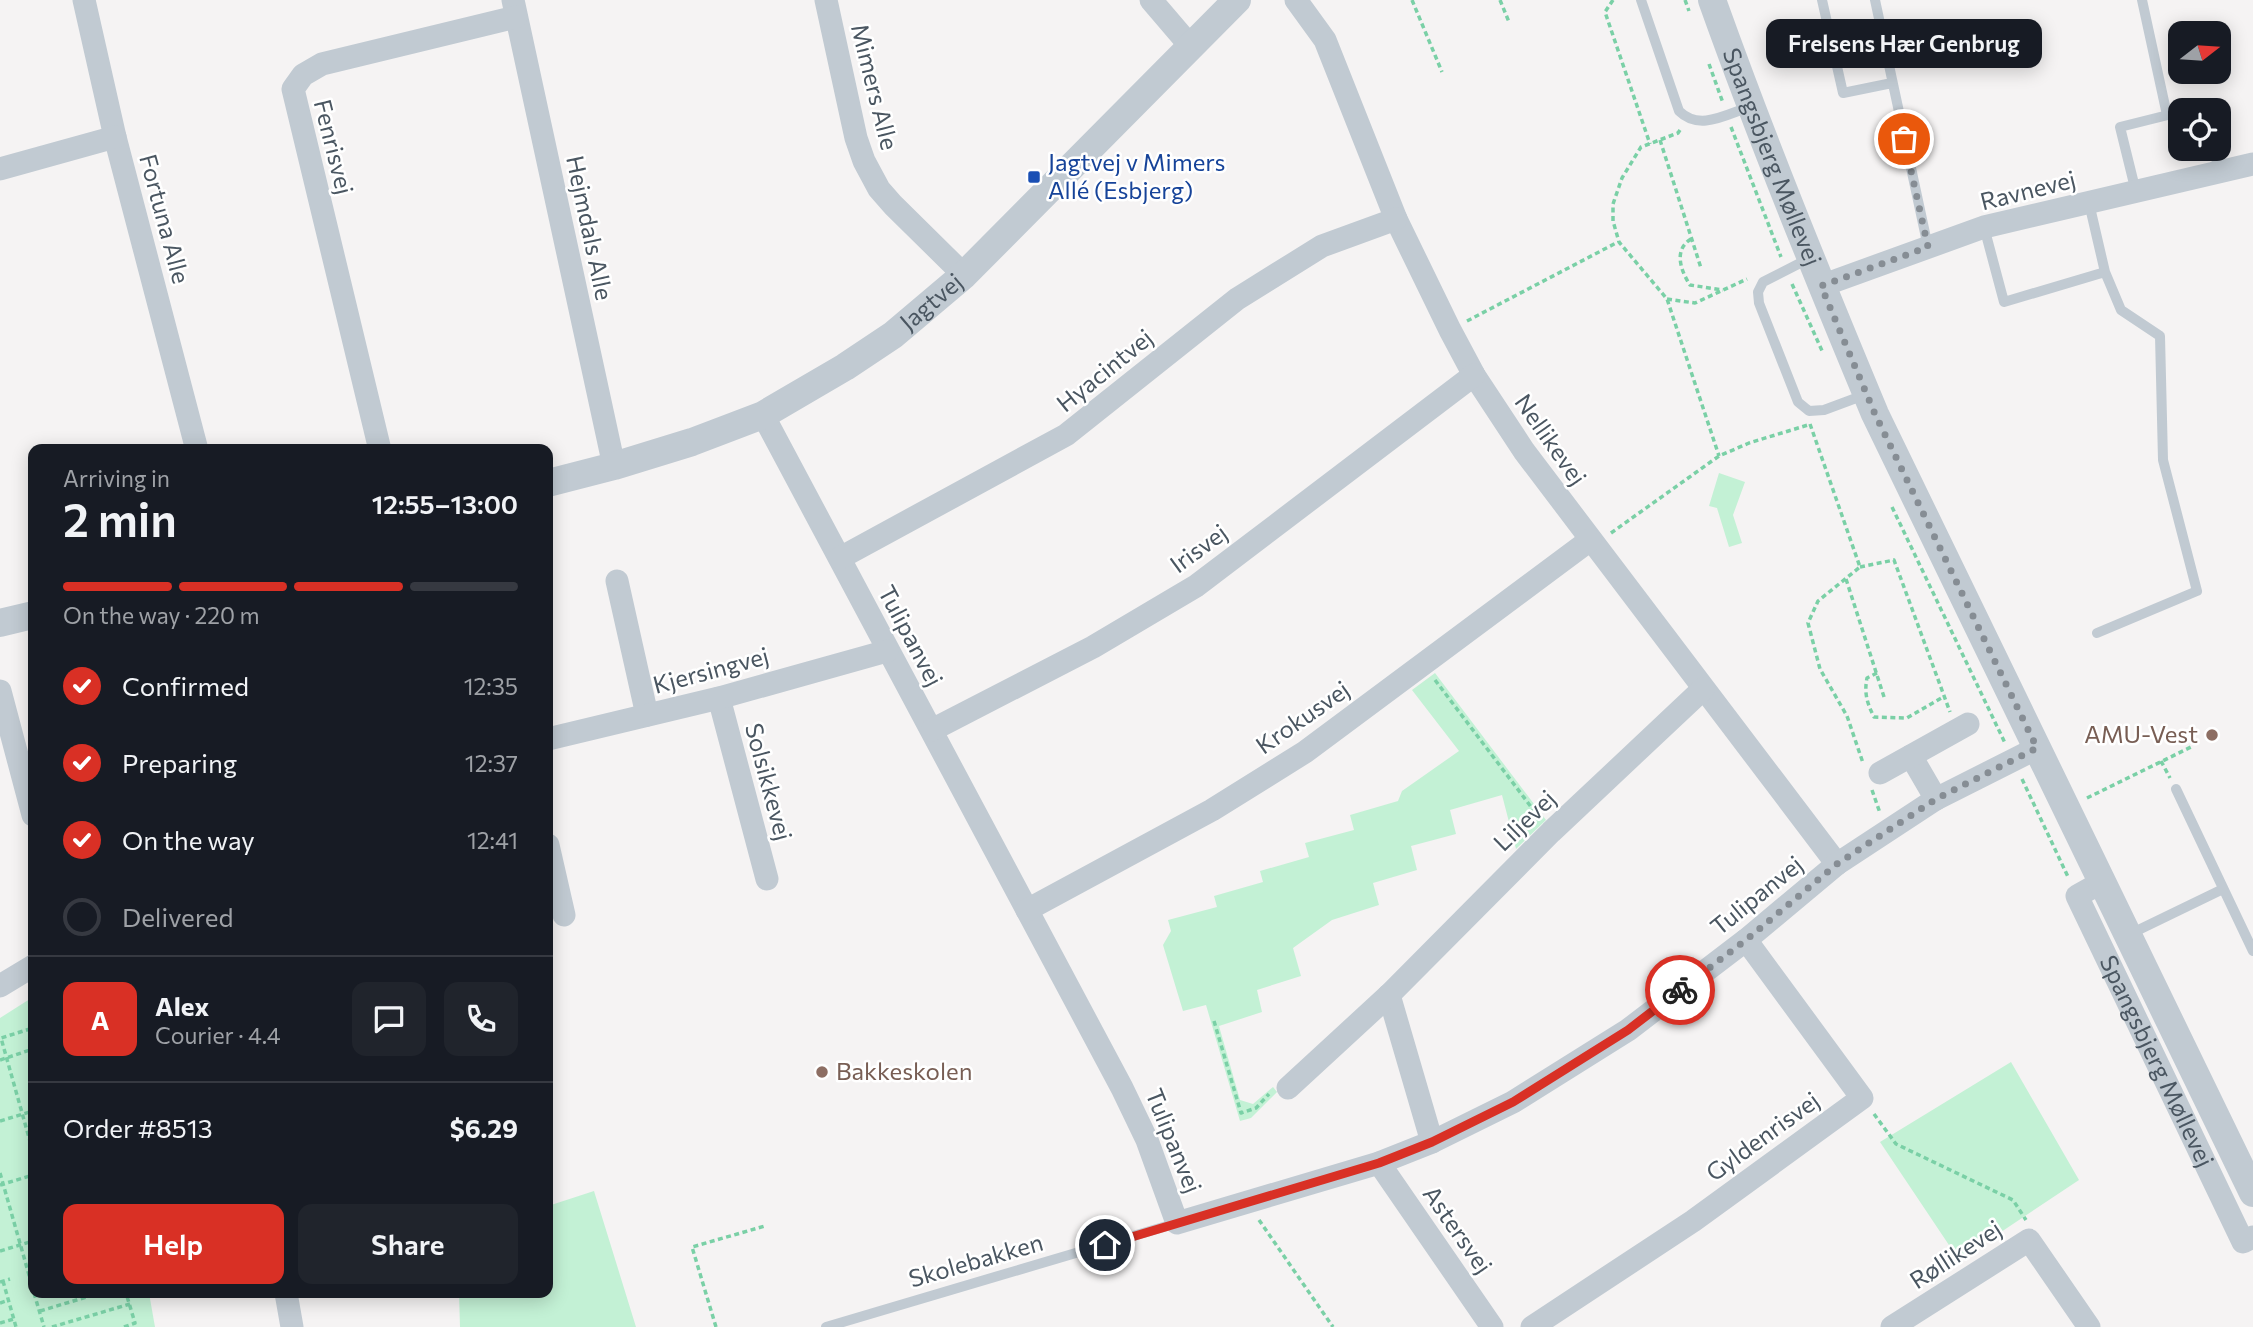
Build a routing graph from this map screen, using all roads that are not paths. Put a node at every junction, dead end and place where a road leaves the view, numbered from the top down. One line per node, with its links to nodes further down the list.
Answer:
1 (84, 0): 16 (street, Fortuna Alle)
2 (826, 0): 28 (street, Mimers Alle)
3 (1151, 0): 12 (street)
4 (1237, 0): 12 (street, Jagtvej)
5 (1296, 0): 23 (street, Nellikevej)
6 (1641, 0): 14 (lane)
7 (1712, 0): 14 (street, Spangsbjerg Møllevej)
8 (1822, 0): 13 (lane)
9 (1874, 0): 13 (lane)
10 (2142, 0): 15 (lane)
11 (514, 9): 34 (street, Fenrisvej); 35 (street, Hejmdals Alle)
12 (1192, 48): 28 (street, Jagtvej)
13 (1892, 82): 25 (lane)
14 (1750, 107): 26 (street, Spangsbjerg Møllevej)
15 (2167, 115): 21 (lane)
16 (115, 137): 19 (street); 33 (street, Fortuna Alle)
17 (2217, 161): 20 (lane)
18 (2253, 164): 20 (street, Ravnevej)
19 (0, 169)
20 (2219, 172): 21 (street, Ravnevej)
21 (2136, 192): 22 (street, Ravnevej)
22 (2089, 203): 24 (street, Ravnevej); 27 (lane)
23 (1396, 219): 30 (street, Nellikevej); 38 (street, Hyacintvej)
24 (1984, 227): 25 (street, Ravnevej); 27 (lane)
25 (1928, 247): 29 (street, Ravnevej)
26 (1810, 258): 29 (street, Spangsbjerg Møllevej); 31 (lane)
27 (2105, 272): 42 (lane)
28 (964, 275): 32 (street, Jagtvej)
29 (1821, 286): 31 (street, Spangsbjerg Møllevej)
30 (1474, 375): 37 (street, Nellikevej); 49 (street, Irisvej)
31 (1867, 394): 51 (street, Spangsbjerg Møllevej)
32 (762, 415): 35 (street, Jagtvej); 38 (street, Tulipanvej)
33 (195, 444)
34 (379, 444)
35 (614, 466): 36 (street, Jagtvej)
36 (553, 482)
37 (1590, 540): 44 (street, Nellikevej); 62 (street, Krokusvej)
38 (840, 558): 43 (street, Tulipanvej)
39 (617, 581): 47 (street)
40 (28, 616): 41 (street)
41 (0, 623)
42 (2097, 633)
43 (887, 651): 46 (street, Kjersingvej); 49 (street, Tulipanvej)
44 (1703, 689): 57 (street, Nellikevej); 69 (street, Liljevej)
45 (0, 691): 55 (street)
46 (719, 698): 47 (street, Kjersingvej); 59 (street, Solsikkevej)
47 (648, 715): 50 (street, Kjersingvej)
48 (1964, 727): 52 (street)
49 (932, 730): 62 (street, Tulipanvej)
50 (553, 738)
51 (2037, 748): 56 (street, Tulipanvej); 60 (street, Spangsbjerg Møllevej)
52 (1911, 756): 53 (street); 56 (street)
53 (1871, 773)
54 (2176, 789): 61 (lane)
55 (28, 796)
56 (1936, 799): 57 (street, Tulipanvej)
57 (1837, 864): 65 (street, Tulipanvej)
58 (553, 866): 63 (street)
59 (766, 879)
60 (2102, 882): 64 (street, Spangsbjerg Møllevej); 75 (street, Spangsbjerg Møllevej)
61 (2223, 889): 64 (lane); 66 (lane)
62 (1027, 910): 74 (street, Tulipanvej)
63 (565, 915)
64 (2128, 935): 73 (street, Spangsbjerg Møllevej)
65 (1746, 940): 71 (street, Tulipanvej); 80 (street, Gyldenrisvej)
66 (2253, 951)
67 (28, 969): 68 (street)
68 (0, 986)
69 (1389, 995): 70 (street, Liljevej); 71 (street)
70 (1288, 1088)
71 (1432, 1142): 72 (street, Tulipanvej)
72 (1379, 1163): 74 (street, Tulipanvej); 79 (street, Astersvej)
73 (2249, 1175)
74 (1177, 1223): 78 (lane, Skolebakken)
75 (2253, 1237)
76 (287, 1298): 77 (street)
77 (292, 1327)
78 (826, 1327)
79 (1492, 1327)
80 (1532, 1327)
81 (1892, 1327): 82 (street, Røllikevej)
82 (2090, 1327)

